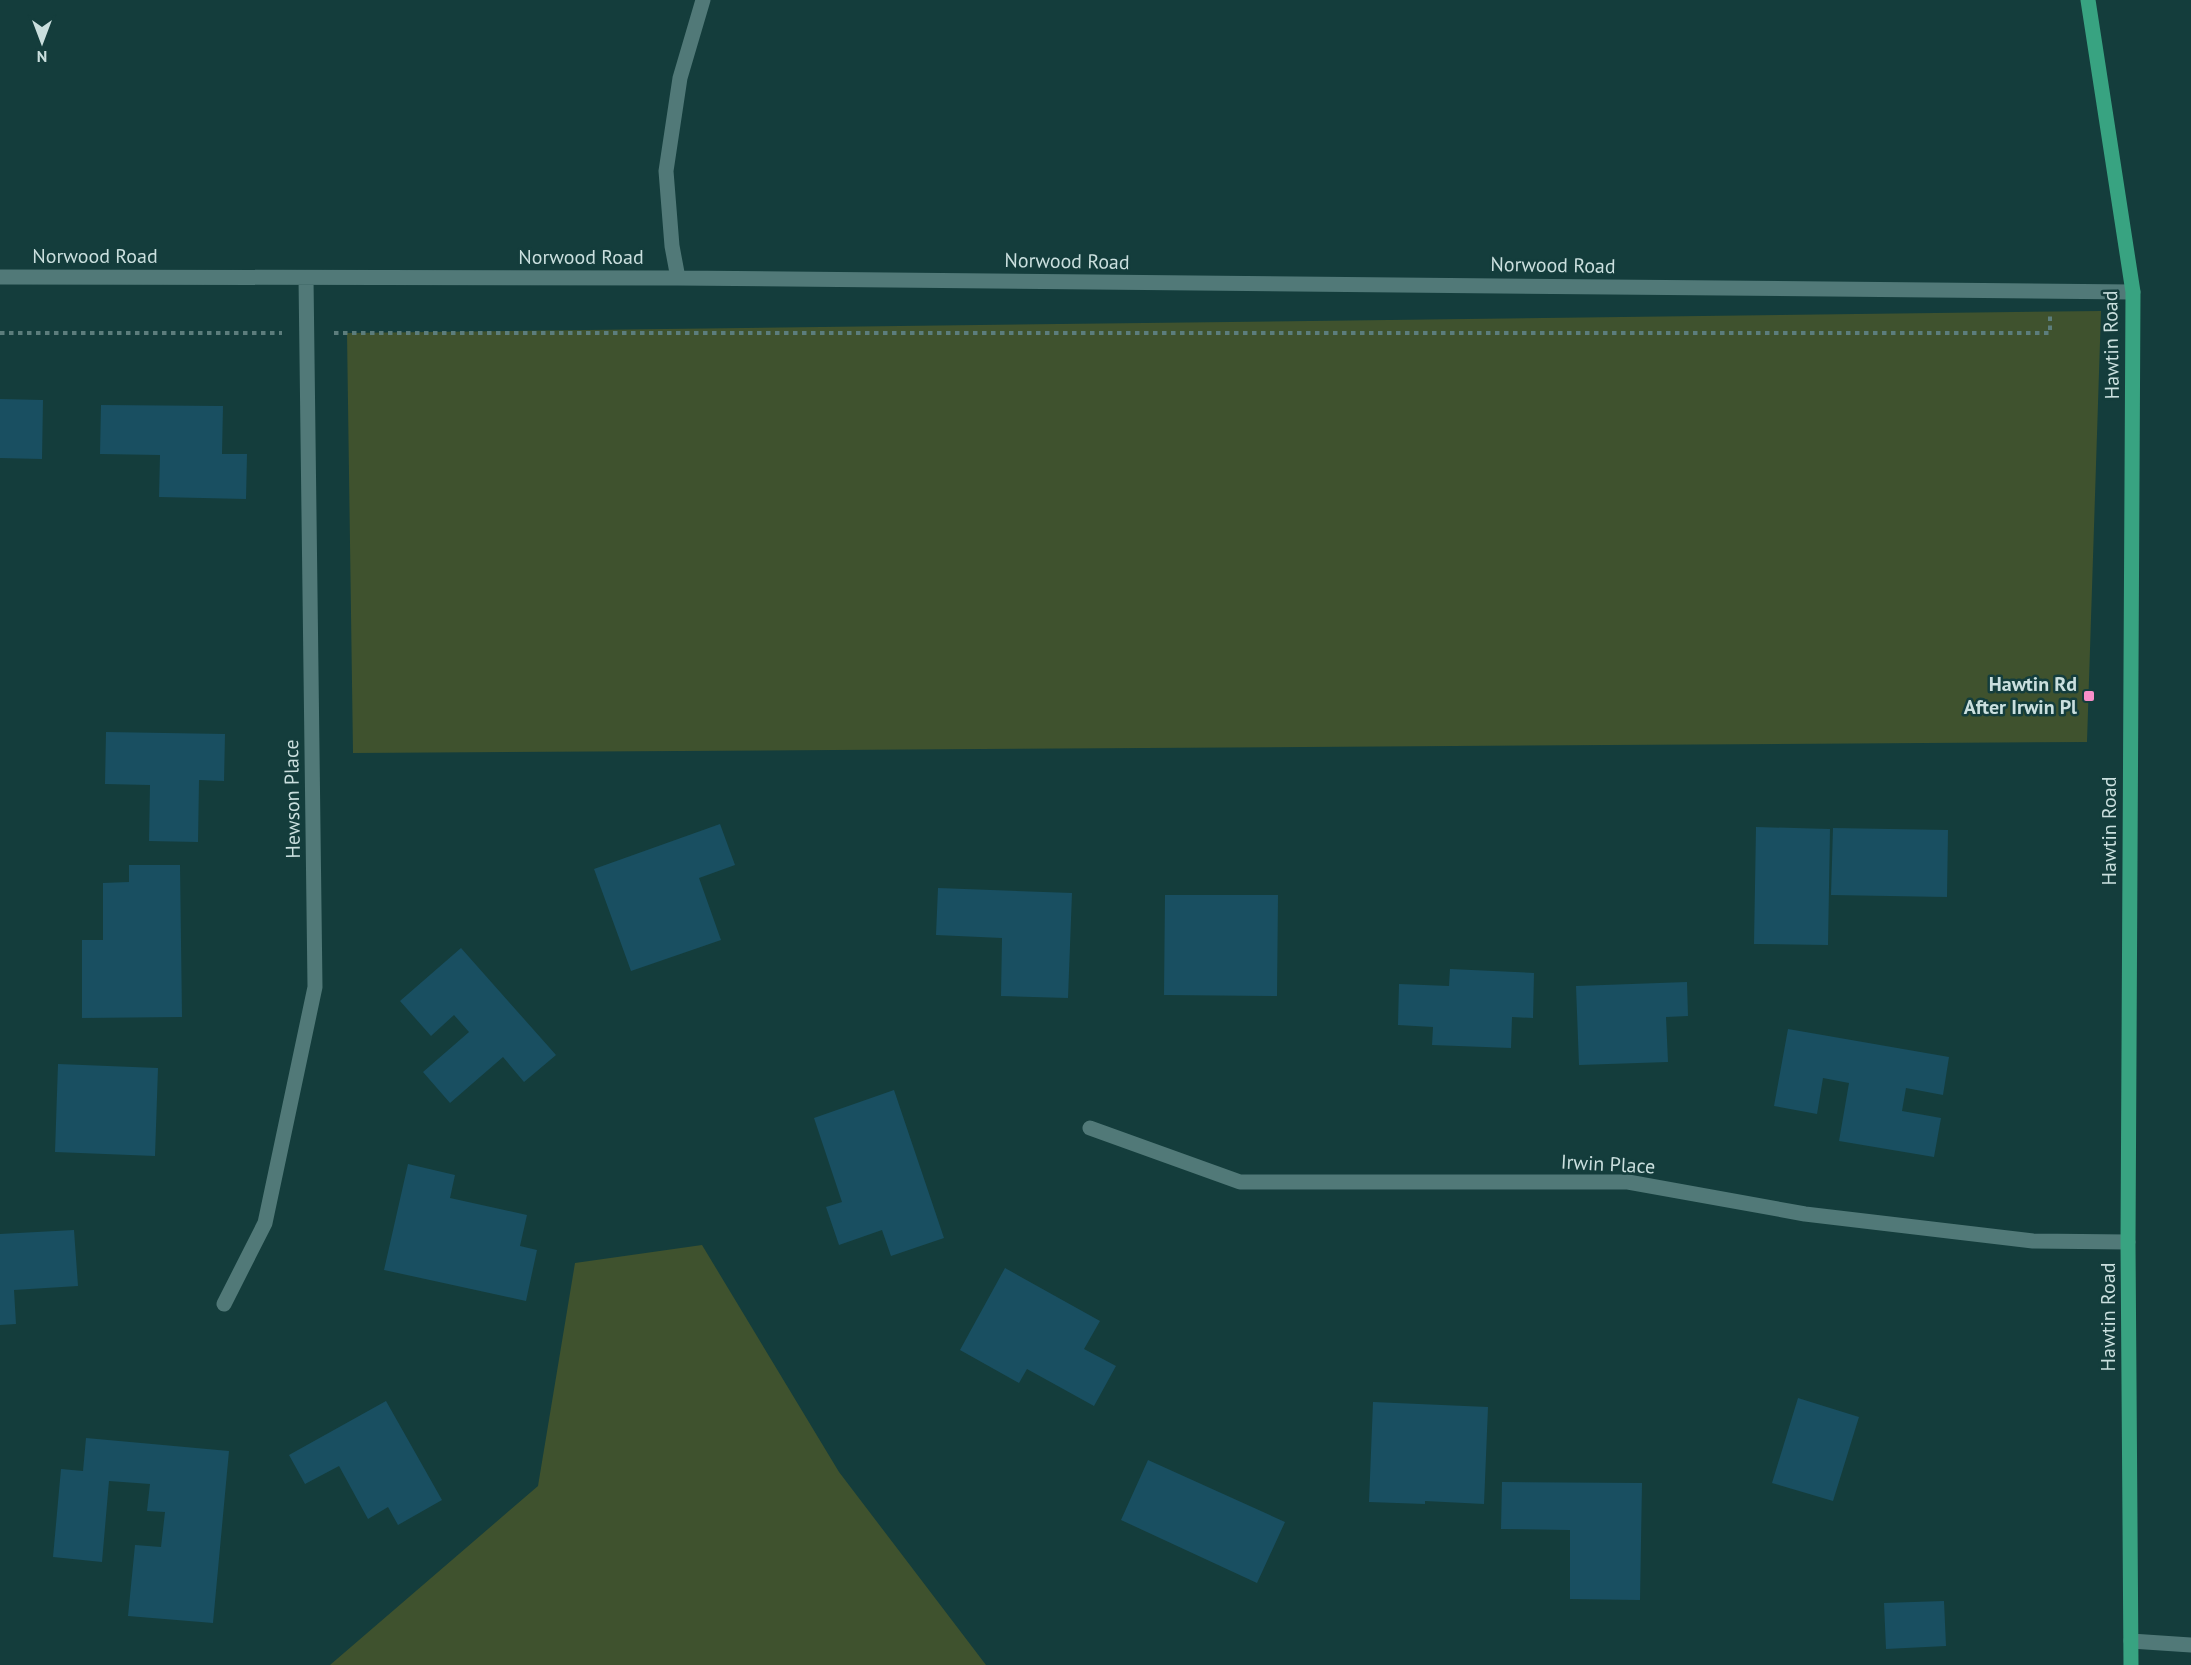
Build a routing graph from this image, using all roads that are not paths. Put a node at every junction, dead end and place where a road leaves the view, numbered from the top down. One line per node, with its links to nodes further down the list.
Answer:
1 (703, 0): 5 (street)
2 (2088, 0): 6 (main road, Hawtin Road)
3 (0, 277): 4 (street, Norwood Road)
4 (306, 278): 5 (street, Norwood Road); 9 (street, Hewson Place)
5 (678, 278): 6 (street, Norwood Road)
6 (2133, 292): 8 (main road, Hawtin Road)
7 (1090, 1128): 8 (street, Irwin Place)
8 (2128, 1242): 10 (main road, Hawtin Road)
9 (224, 1304)
10 (2131, 1641): 11 (street); 12 (main road, Hawtin Road)
11 (2191, 1645)
12 (2131, 1665)

